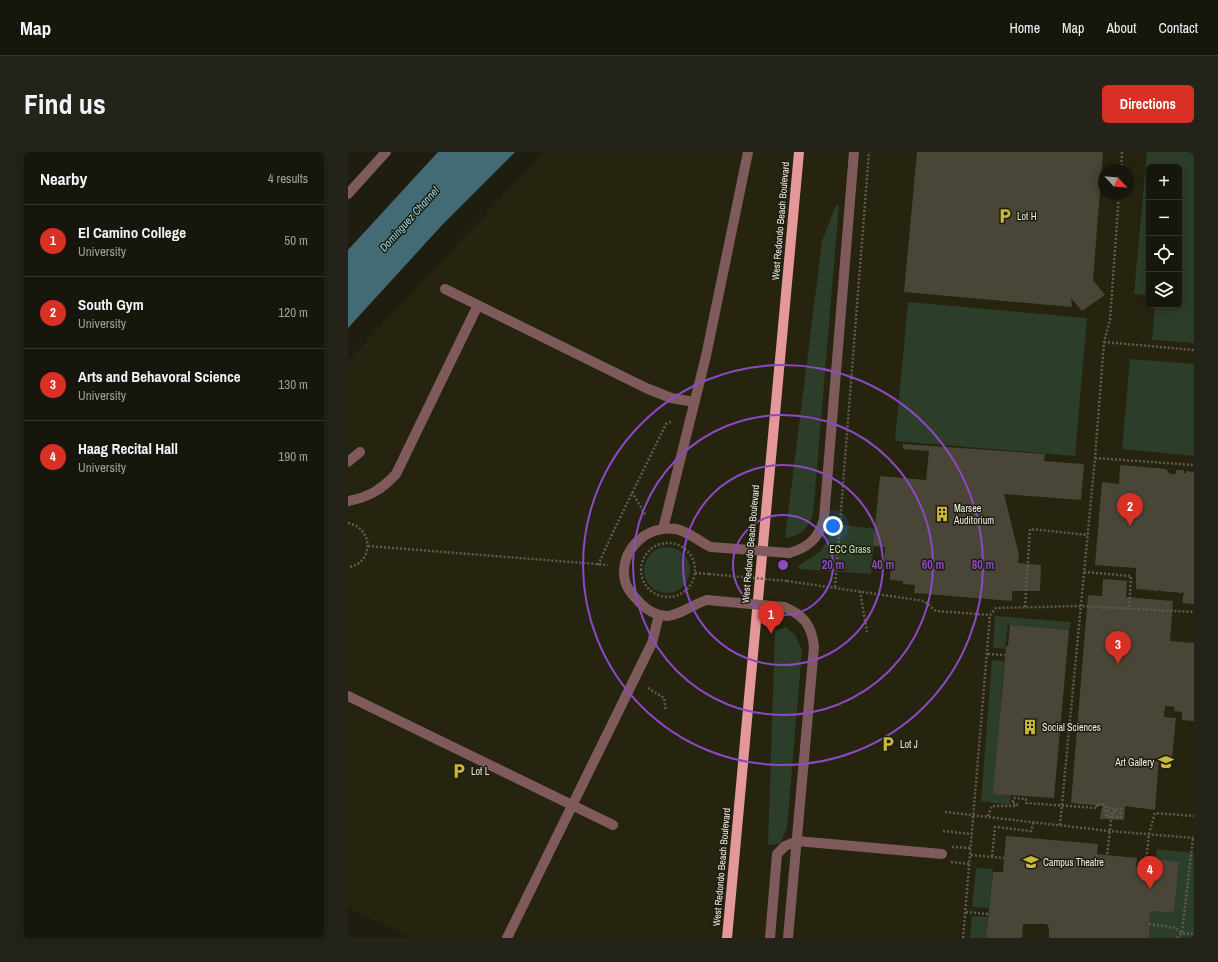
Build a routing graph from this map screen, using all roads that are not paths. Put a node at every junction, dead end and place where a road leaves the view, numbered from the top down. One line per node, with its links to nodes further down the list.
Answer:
1 (386, 152): 5 (street)
2 (748, 152): 8 (street)
3 (799, 152): 20 (main road, West Redondo Beach Boulevard)
4 (854, 152): 12 (street, bridge)
5 (348, 194)
6 (445, 289): 7 (street)
7 (478, 306): 8 (street); 11 (street)
8 (694, 402): 12 (street)
9 (360, 452): 10 (street)
10 (348, 462)
11 (348, 501)
12 (663, 529): 13 (street)
13 (659, 615): 15 (street); 17 (street, bridge)
14 (348, 696): 15 (street)
15 (572, 805): 16 (street); 19 (street)
16 (613, 825)
17 (797, 841): 18 (street); 21 (street); 22 (street)
18 (942, 854)
19 (507, 938)
20 (727, 938)
21 (770, 938)
22 (788, 938)

